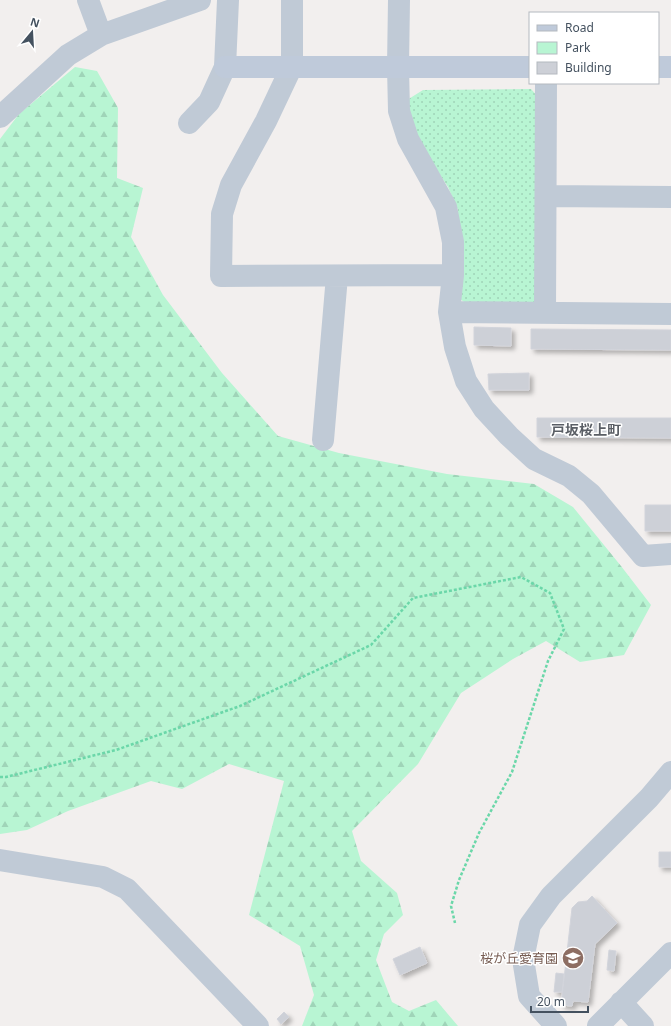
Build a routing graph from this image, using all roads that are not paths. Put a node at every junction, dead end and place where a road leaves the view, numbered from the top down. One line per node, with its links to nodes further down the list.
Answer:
1 (88, 0): 6 (street)
2 (200, 0): 6 (street)
3 (228, 0): 8 (street)
4 (292, 0): 7 (street)
5 (399, 0): 9 (street)
6 (101, 36): 14 (street)
7 (292, 66): 8 (street); 9 (street); 19 (street)
8 (225, 67): 15 (street)
9 (398, 67): 10 (street); 18 (street)
10 (529, 67)
11 (659, 67): 12 (street)
12 (671, 67)
13 (546, 84): 16 (street)
14 (0, 117)
15 (189, 123)
16 (546, 196): 17 (street); 21 (street)
17 (671, 197)
18 (453, 275): 19 (street); 20 (street)
19 (337, 276): 23 (street)
20 (449, 312): 21 (street); 24 (street)
21 (545, 313): 22 (street)
22 (671, 314)
23 (323, 440)
24 (671, 554)
25 (671, 772): 30 (street)
26 (0, 860): 29 (street)
27 (671, 953): 28 (street)
28 (621, 1002): 31 (street); 32 (street)
29 (258, 1026)
30 (556, 1026)
31 (598, 1026)
32 (643, 1026)

